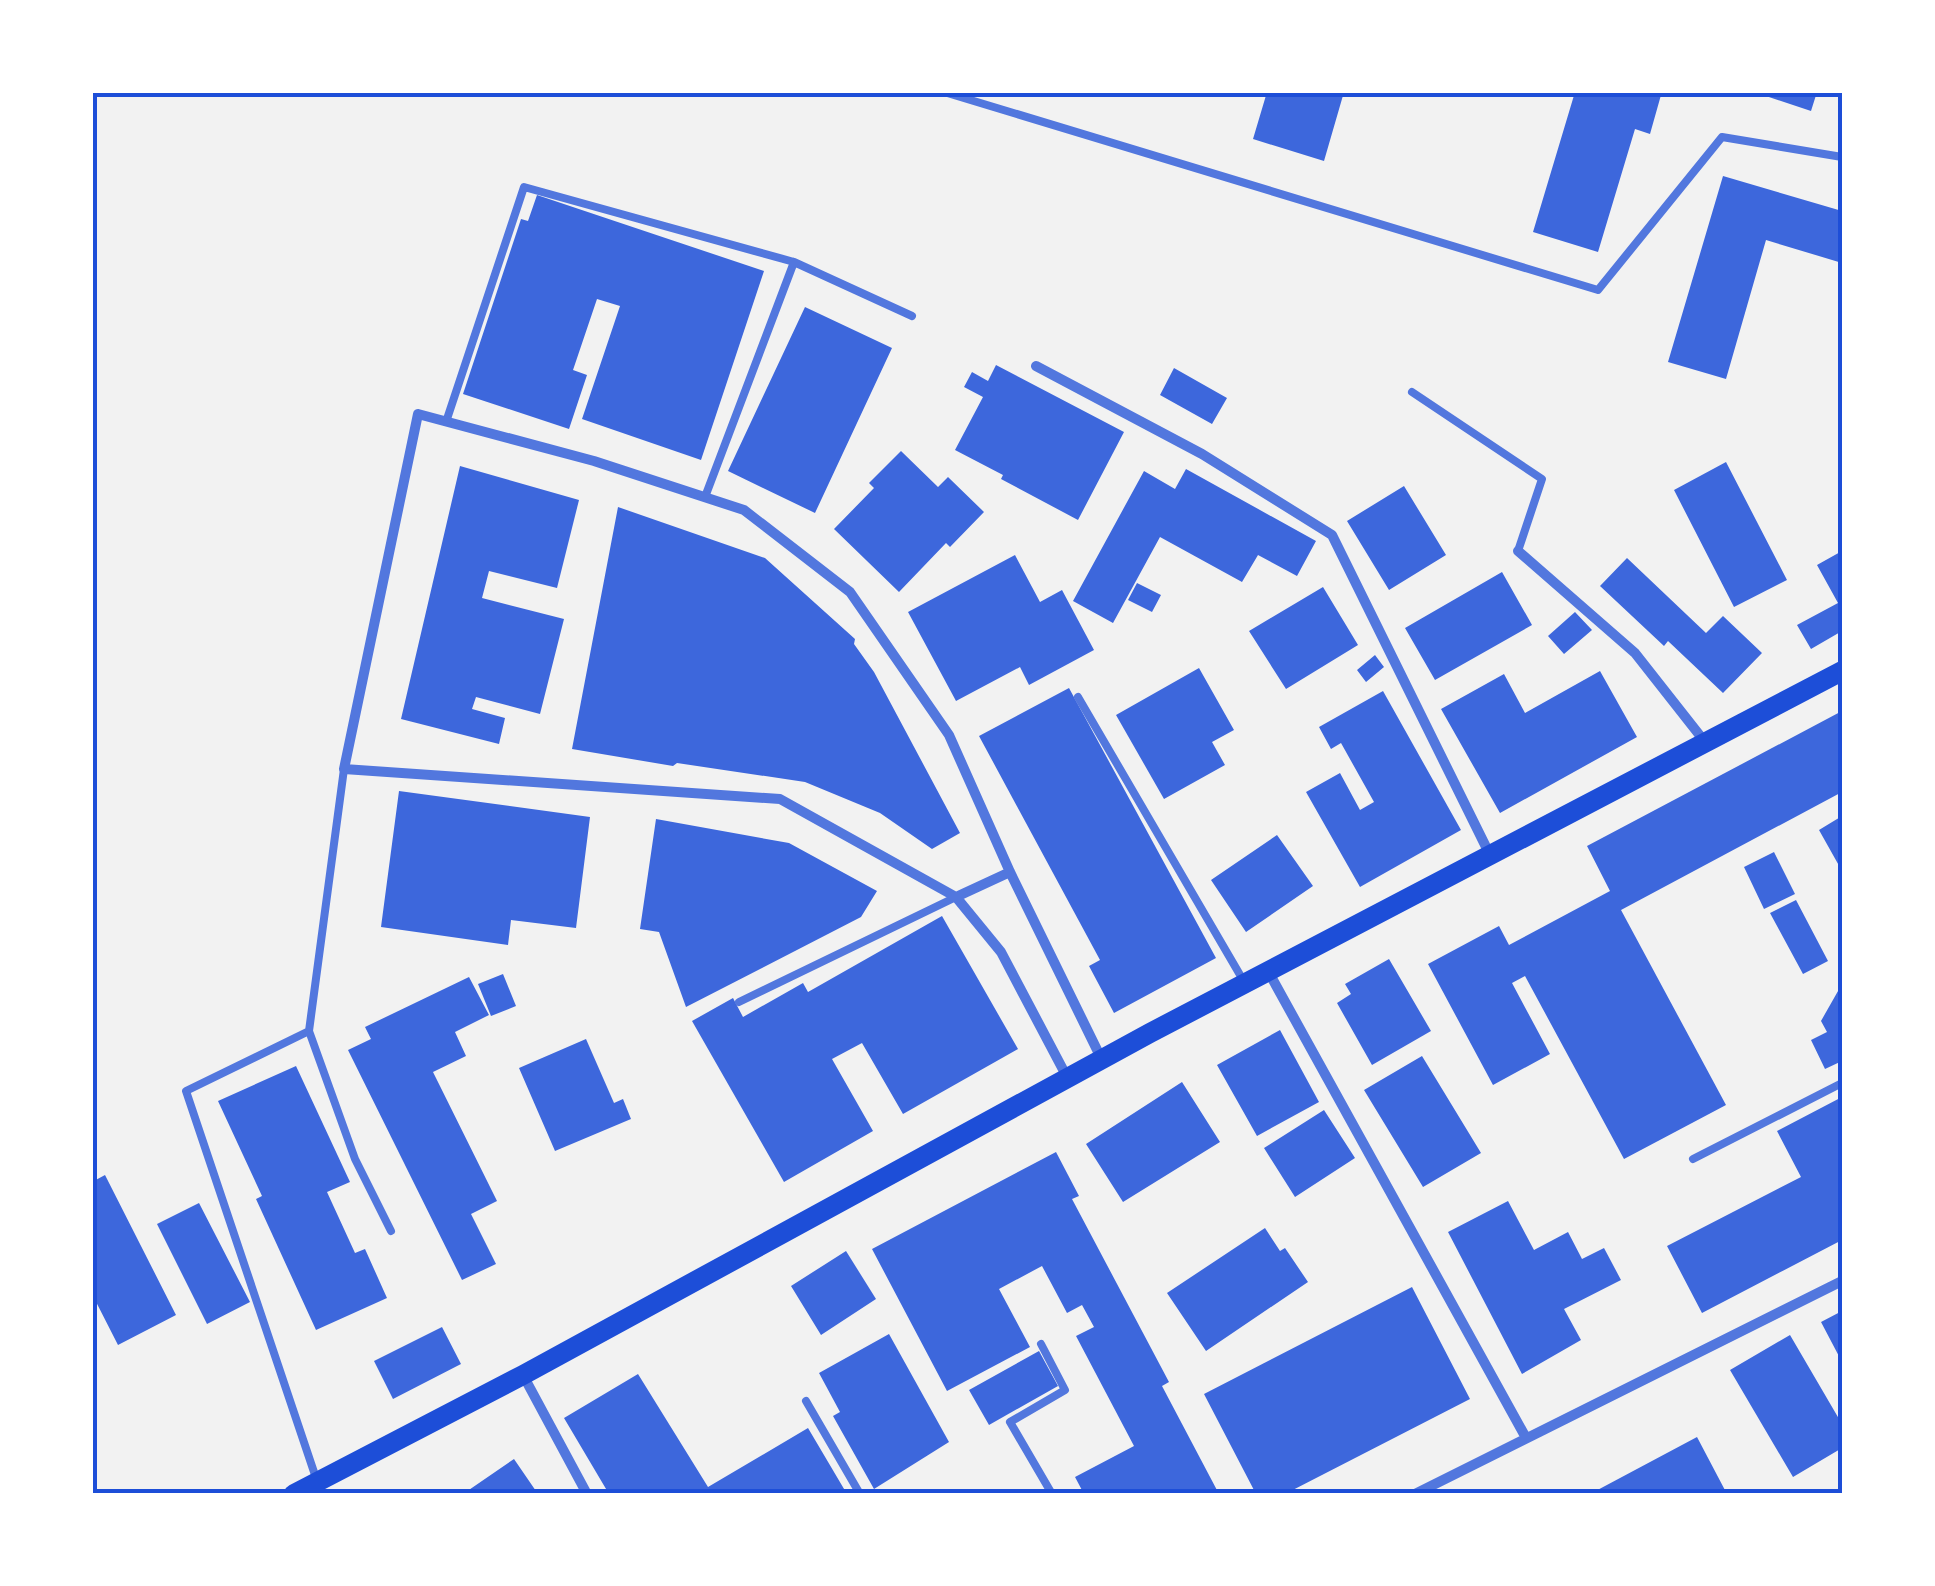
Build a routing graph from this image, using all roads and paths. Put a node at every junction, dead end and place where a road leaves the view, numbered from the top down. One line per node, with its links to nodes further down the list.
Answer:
1 (944, 92): 2 (lane)
2 (1842, 157)
3 (794, 262): 4 (lane); 7 (lane); 8 (lane)
4 (912, 316)
5 (1036, 366): 14 (street)
6 (1412, 392): 9 (lane)
7 (446, 422): 8 (street); 13 (street)
8 (705, 497): 15 (street)
9 (1518, 551): 12 (street)
10 (1842, 671): 12 (main road)
11 (1078, 697): 18 (lane)
12 (1707, 744): 14 (main road)
13 (344, 769): 16 (street); 20 (lane)
14 (1490, 856): 17 (main road)
15 (1010, 872): 16 (street); 21 (street)
16 (956, 897): 19 (lane); 22 (street)
17 (1268, 970): 18 (main road); 30 (street)
18 (1245, 984): 21 (main road)
19 (740, 1002)
20 (308, 1031): 25 (lane); 31 (lane)
21 (1102, 1061): 22 (main road)
22 (1068, 1079): 28 (main road)
23 (1842, 1083): 24 (lane)
24 (1693, 1159)
25 (391, 1231)
26 (1842, 1281): 30 (street)
27 (1041, 1344): 35 (lane)
28 (523, 1376): 31 (main road); 33 (street)
29 (806, 1402): 34 (lane)
30 (1526, 1436): 36 (street)
31 (317, 1481): 32 (main road)
32 (294, 1494)
33 (587, 1494)
34 (860, 1494)
35 (1052, 1494)
36 (1415, 1494)

